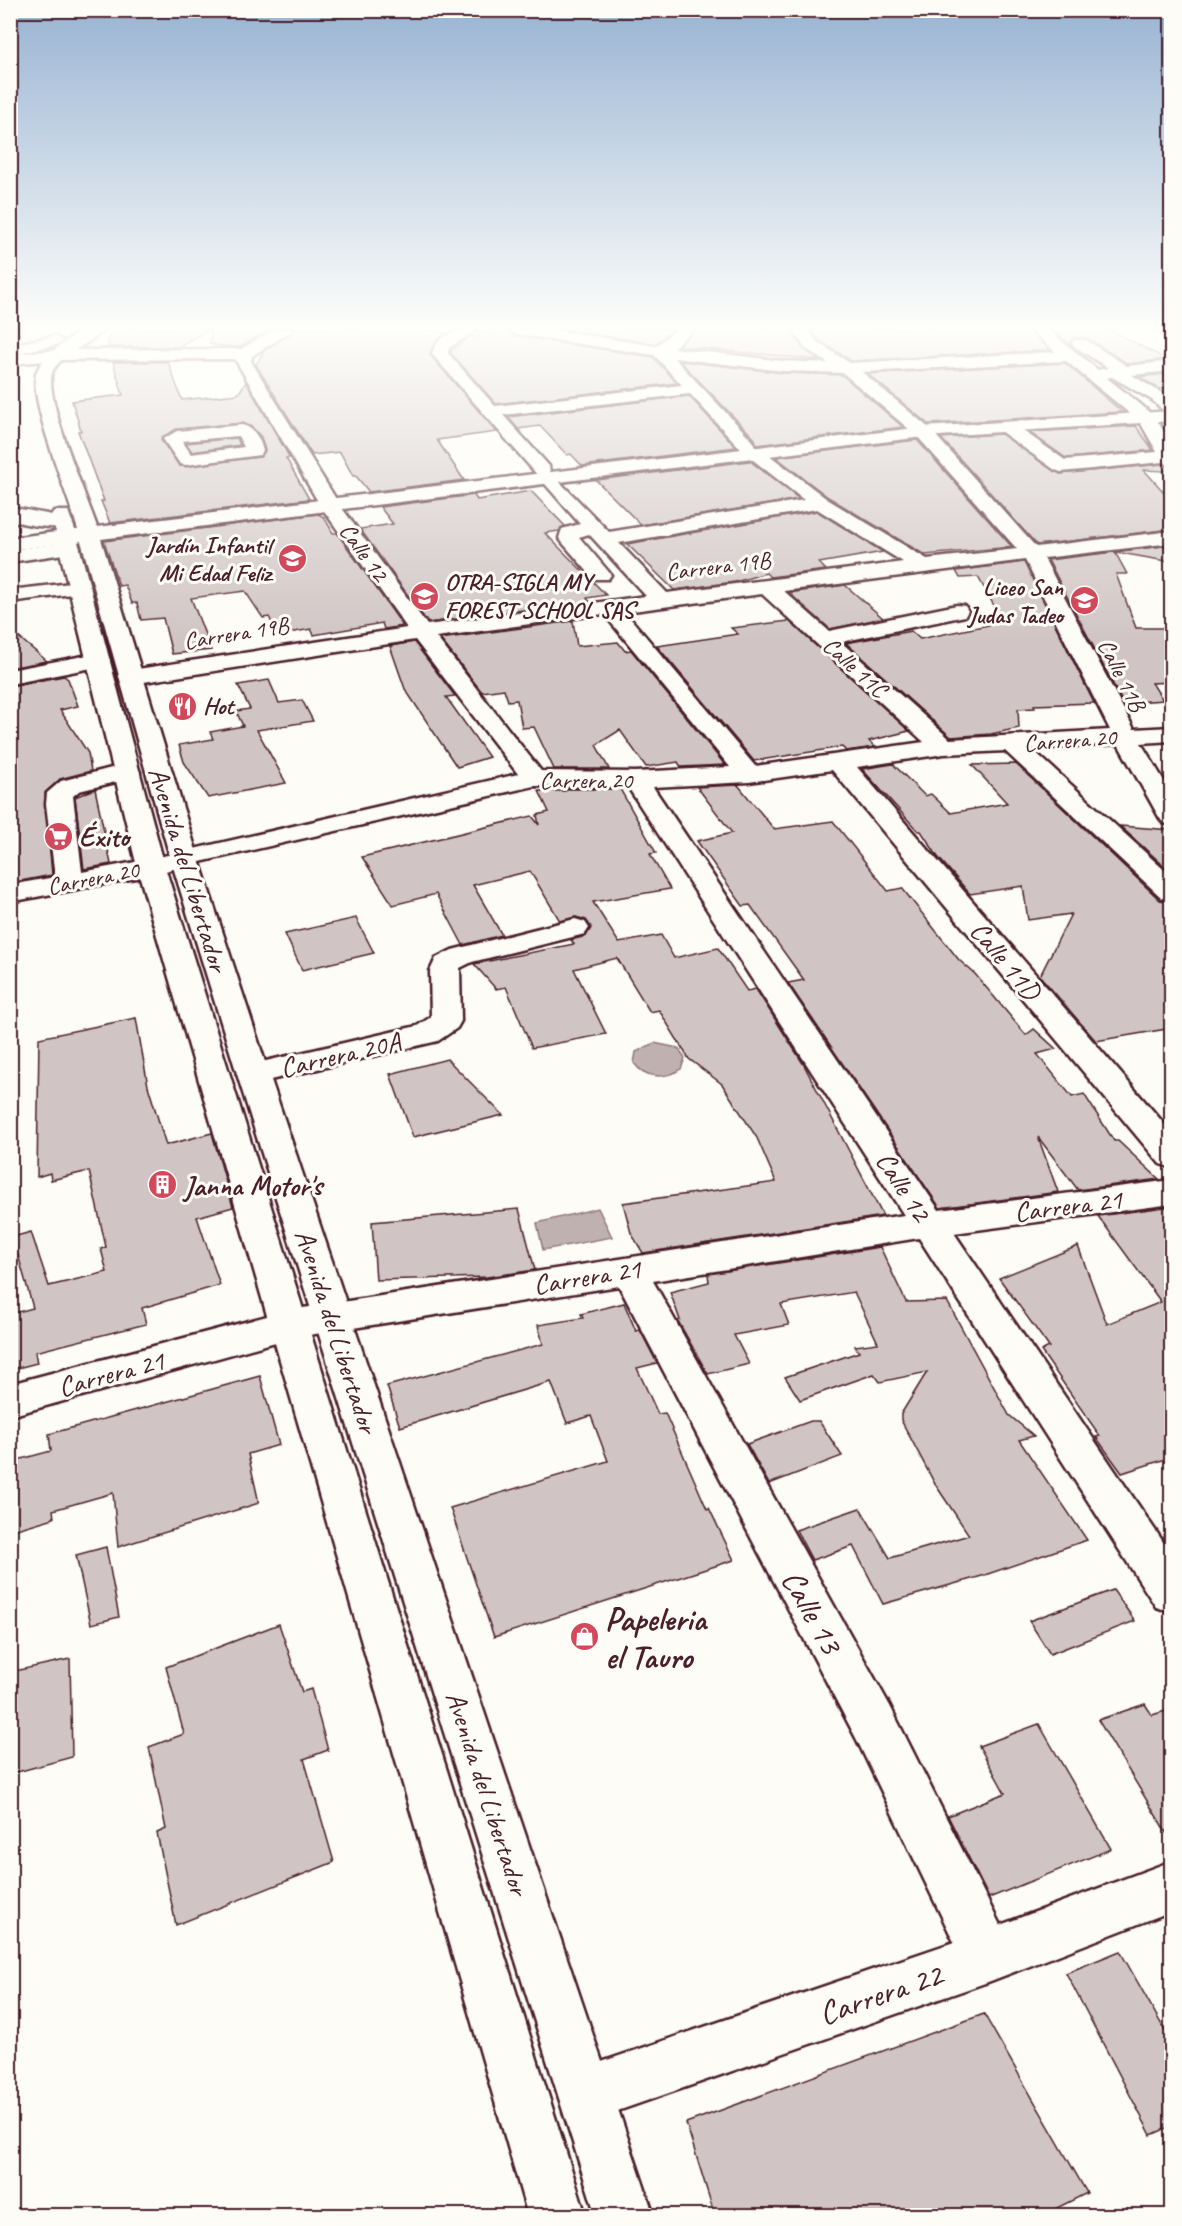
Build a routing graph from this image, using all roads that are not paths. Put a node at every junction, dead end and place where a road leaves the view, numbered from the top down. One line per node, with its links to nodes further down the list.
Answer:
1 (52, 433): 19 (street, Avenida del Libertador)
2 (211, 433): 11 (street)
3 (244, 433): 11 (street)
4 (286, 433): 12 (street, Calle 12)
5 (510, 433): 15 (street)
6 (735, 433): 13 (street)
7 (893, 433): 13 (street)
8 (923, 433): 23 (street, Calle 11B)
9 (1014, 433): 14 (street)
10 (1165, 433): 14 (street)
11 (253, 443): 12 (street)
12 (292, 443): 16 (street, Calle 12)
13 (750, 448): 15 (street); 17 (street)
14 (1170, 459)
15 (544, 474): 16 (street); 20 (street)
16 (328, 501): 19 (street); 32 (street, Calle 12)
17 (820, 503): 20 (street); 24 (street)
18 (10, 513): 19 (street)
19 (74, 533): 22 (street); 27 (street, Avenida del Libertador); 36 (street, Avenida del Libertador)
20 (599, 533): 25 (street); 29 (street)
21 (1172, 537): 23 (street, Carrera 19B)
22 (11, 545): 28 (street)
23 (1032, 554): 24 (street, Carrera 19B); 38 (street, Calle 11B)
24 (923, 566): 26 (street, Carrera 19B)
25 (601, 575)
26 (767, 587): 29 (street, Carrera 19B); 33 (street, Calle 11C)
27 (80, 588): 28 (street); 34 (street, Avenida del Libertador)
28 (14, 595)
29 (661, 600): 30 (street, Carrera 19B)
30 (609, 607): 32 (street, Carrera 19B); 43 (street)
31 (957, 612): 33 (street)
32 (421, 632): 36 (street, Carrera 19B); 44 (street, Calle 12)
33 (824, 639): 40 (street, Calle 11C)
34 (99, 660): 35 (street); 42 (street, Avenida del Libertador)
35 (10, 677)
36 (131, 677): 47 (street, Avenida del Libertador)
37 (1172, 734): 38 (street, Carrera 20)
38 (1125, 736): 39 (street, Carrera 20); 46 (street, Calle 11B)
39 (1012, 744): 40 (street, Carrera 20); 49 (street)
40 (944, 747): 41 (street, Carrera 20)
41 (840, 763): 43 (street, Carrera 20); 53 (street, Calle 11D)
42 (127, 772): 47 (street, Avenida del Libertador); 48 (street)
43 (748, 774): 45 (street, Carrera 20)
44 (534, 778): 45 (street, Carrera 20); 47 (street, Carrera 20)
45 (636, 780): 55 (street, Calle 12)
46 (1172, 817)
47 (168, 862): 48 (street, Carrera 20); 52 (street, Avenida del Libertador); 58 (street, Avenida del Libertador)
48 (70, 883): 50 (street, Carrera 20)
49 (1172, 892)
50 (10, 894)
51 (575, 928): 52 (street, Carrera 20A)
52 (253, 1074): 57 (street, Avenida del Libertador)
53 (1172, 1156)
54 (1172, 1192): 55 (street, Carrera 21)
55 (929, 1224): 56 (street, Carrera 21); 60 (street, Calle 12)
56 (628, 1269): 57 (street, Carrera 21); 62 (street, Calle 13)
57 (332, 1317): 58 (street, Carrera 21); 63 (street, Avenida del Libertador)
58 (290, 1324): 59 (street, Carrera 21); 64 (street, Avenida del Libertador)
59 (10, 1400)
60 (1172, 1593)
61 (1172, 1886): 62 (street, Carrera 22)
62 (988, 1956): 63 (street, Carrera 22)
63 (586, 2094): 65 (street, Avenida del Libertador)
64 (557, 2216)
65 (626, 2216)

